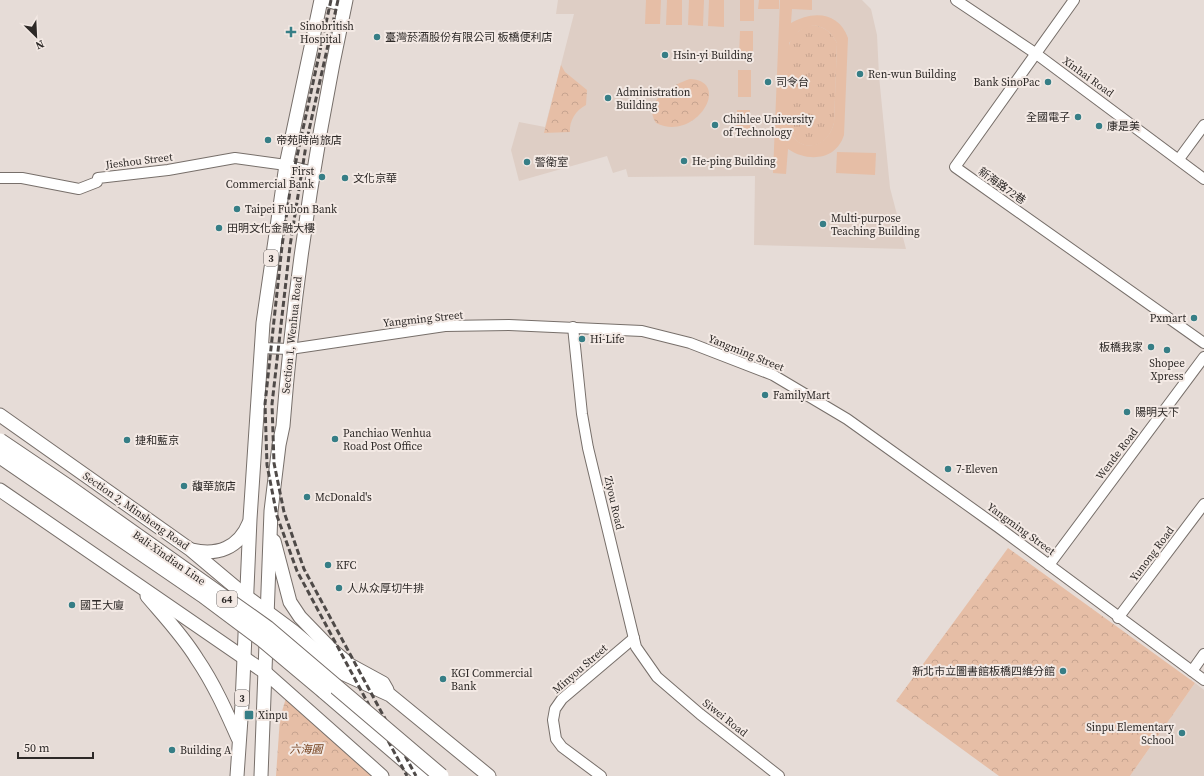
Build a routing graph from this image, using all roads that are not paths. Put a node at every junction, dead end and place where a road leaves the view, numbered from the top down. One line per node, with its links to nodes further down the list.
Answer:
1 (321, 0): 4 (street); 8 (main road, 3)
2 (956, 0): 5 (street, Xinhai Road)
3 (1074, 0): 5 (street, 新海路72巷)
4 (345, 3): 9 (main road, Section 1, Wenhua Road / 3)
5 (1036, 53): 7 (street, Xinhai Road); 13 (street, 新海路72巷)
6 (1204, 125): 7 (street)
7 (1179, 159): 11 (street, Xinhai Road)
8 (286, 165): 9 (street, Jieshou Street); 10 (street, Jieshou Street); 14 (main road, 3)
9 (314, 172): 15 (main road, Section 1, Wenhua Road / 3)
10 (0, 178)
11 (1204, 178)
12 (572, 327): 15 (street, Yangming Street); 25 (street, Yangming Street); 30 (street, Ziyou Road)
13 (1204, 343)
14 (260, 348): 15 (street, Yangming Street); 22 (main road, 3)
15 (290, 349): 23 (main road, Section 1, Wenhua Road / 3)
16 (1204, 357): 25 (street, Wende Road)
17 (0, 415): 24 (main road, Section 2, Minsheng Road)
18 (0, 441): 43 (highway, Bali-Xindian Line / 64, bridge)
19 (0, 456): 42 (highway, Bali-Xindian Line / 64, bridge)
20 (0, 490): 26 (main road)
21 (1204, 504): 29 (street, Yunong Road)
22 (250, 519): 24 (main road); 27 (main road, 3)
23 (271, 530): 28 (main road, Section 1, Wenhua Road / 3); 37 (main road)
24 (191, 550): 27 (main road, Section 2, Minsheng Road)
25 (1049, 565): 29 (street, Yangming Street)
26 (135, 583): 32 (main road); 38 (main road)
27 (247, 597): 28 (main road, Section 2, Minsheng Road); 32 (main road, 3)
28 (268, 611): 34 (main road, Section 1, Wenhua Road / 3); 37 (main road, Section 2, Minsheng Road)
29 (1118, 618): 33 (street, Yangming Street)
30 (634, 638): 35 (street, Ziyou Road); 45 (street, Minyou Street)
31 (1204, 654): 33 (street)
32 (243, 657): 34 (main road); 38 (main road, 3)
33 (1192, 671): 36 (street, Yangming Street)
34 (266, 673): 40 (main road, 3); 41 (main road)
35 (657, 677): 46 (street, Siwei Road)
36 (1204, 680)
37 (390, 695): 44 (main road)
38 (239, 740): 39 (main road, 3)
39 (237, 776)
40 (262, 776)
41 (382, 776)
42 (423, 776)
43 (441, 776)
44 (489, 776)
45 (601, 776)
46 (779, 776)

